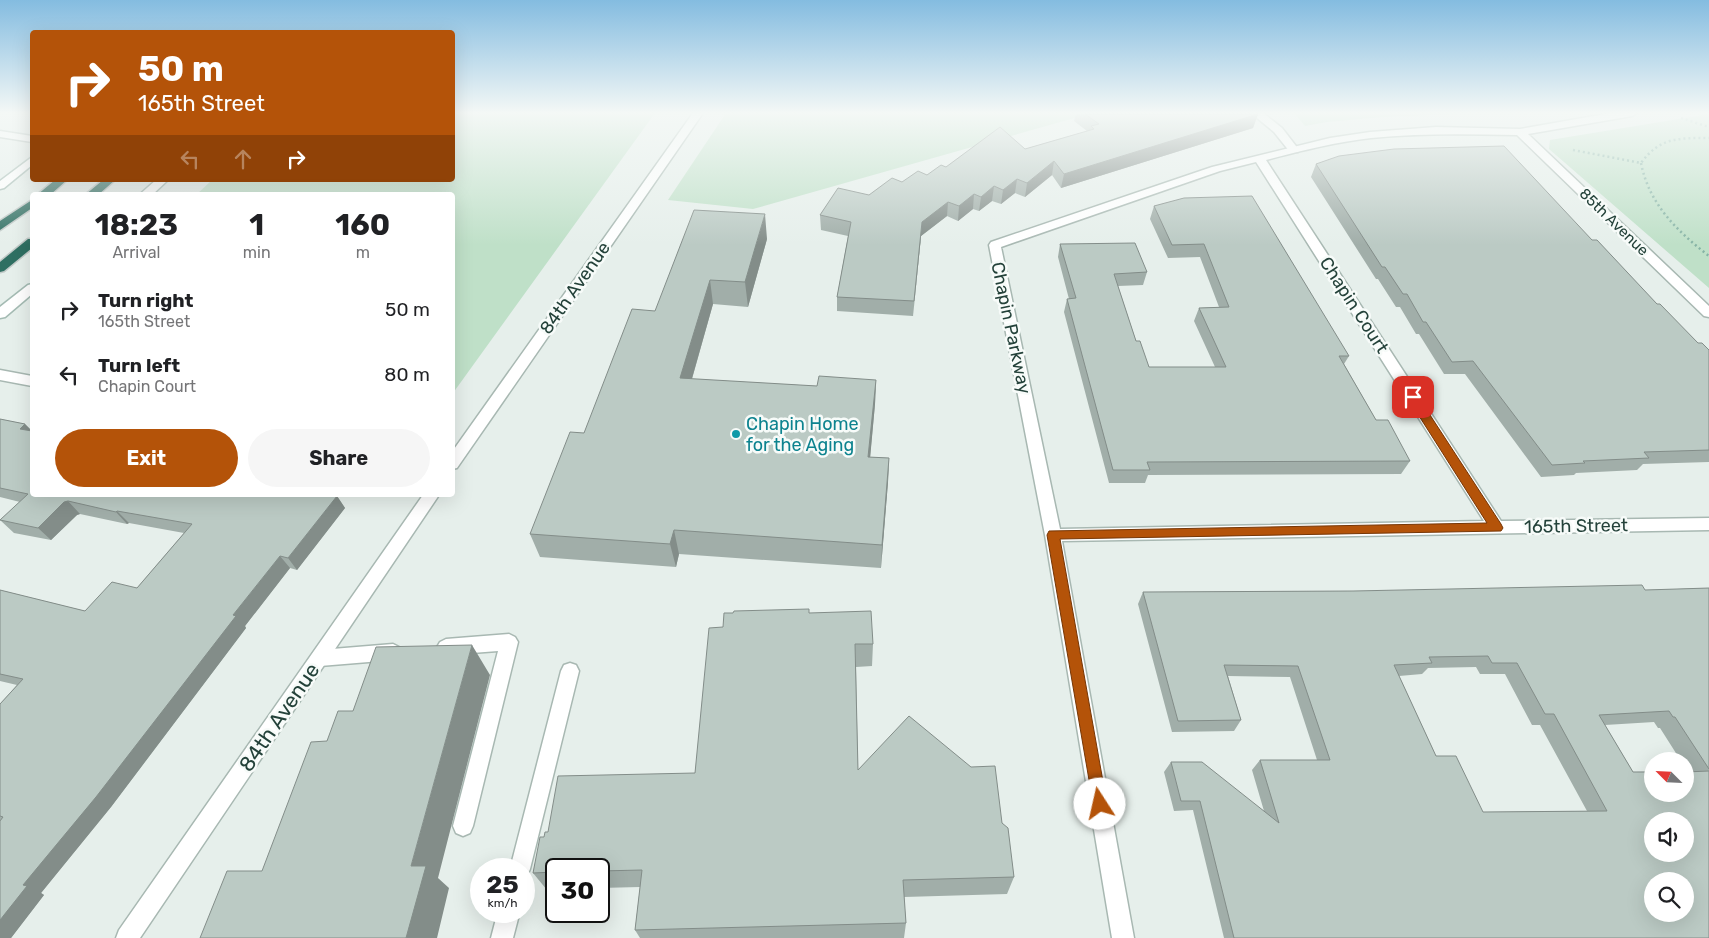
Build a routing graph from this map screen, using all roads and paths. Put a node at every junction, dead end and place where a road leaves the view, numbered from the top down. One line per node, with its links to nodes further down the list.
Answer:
1 (668, 157): 26 (street, 84th Avenue)
2 (1265, 157): 6 (street, Chapin Parkway)
3 (1546, 157): 22 (street, 85th Avenue)
4 (1608, 157): 8 (path)
5 (1645, 157): 8 (path)
6 (1260, 158): 29 (street, Chapin Court); 30 (street, Chapin Parkway)
7 (30, 162): 12 (street)
8 (1641, 163): 19 (path)
9 (59, 182): 13 (highway)
10 (107, 182): 14 (highway)
11 (161, 182): 15 (street)
12 (0, 186)
13 (46, 192)
14 (95, 192)
15 (149, 192)
16 (30, 204): 17 (highway)
17 (0, 227)
18 (30, 244): 20 (highway)
19 (1709, 256)
20 (0, 268)
21 (30, 290): 23 (street)
22 (1709, 313)
23 (0, 314)
24 (0, 375): 25 (street)
25 (30, 381)
26 (455, 458)
27 (430, 497): 33 (street, 84th Avenue)
28 (1709, 524): 29 (street, 165th Street)
29 (1497, 528): 30 (street, 165th Street)
30 (1053, 535): 40 (street, Chapin Parkway)
31 (430, 649): 35 (street)
32 (410, 650): 33 (street)
33 (320, 658): 38 (street, 84th Avenue)
34 (570, 671): 36 (street)
35 (463, 826)
36 (523, 858)
37 (506, 923): 39 (street)
38 (128, 938)
39 (502, 938)
40 (1123, 938)

